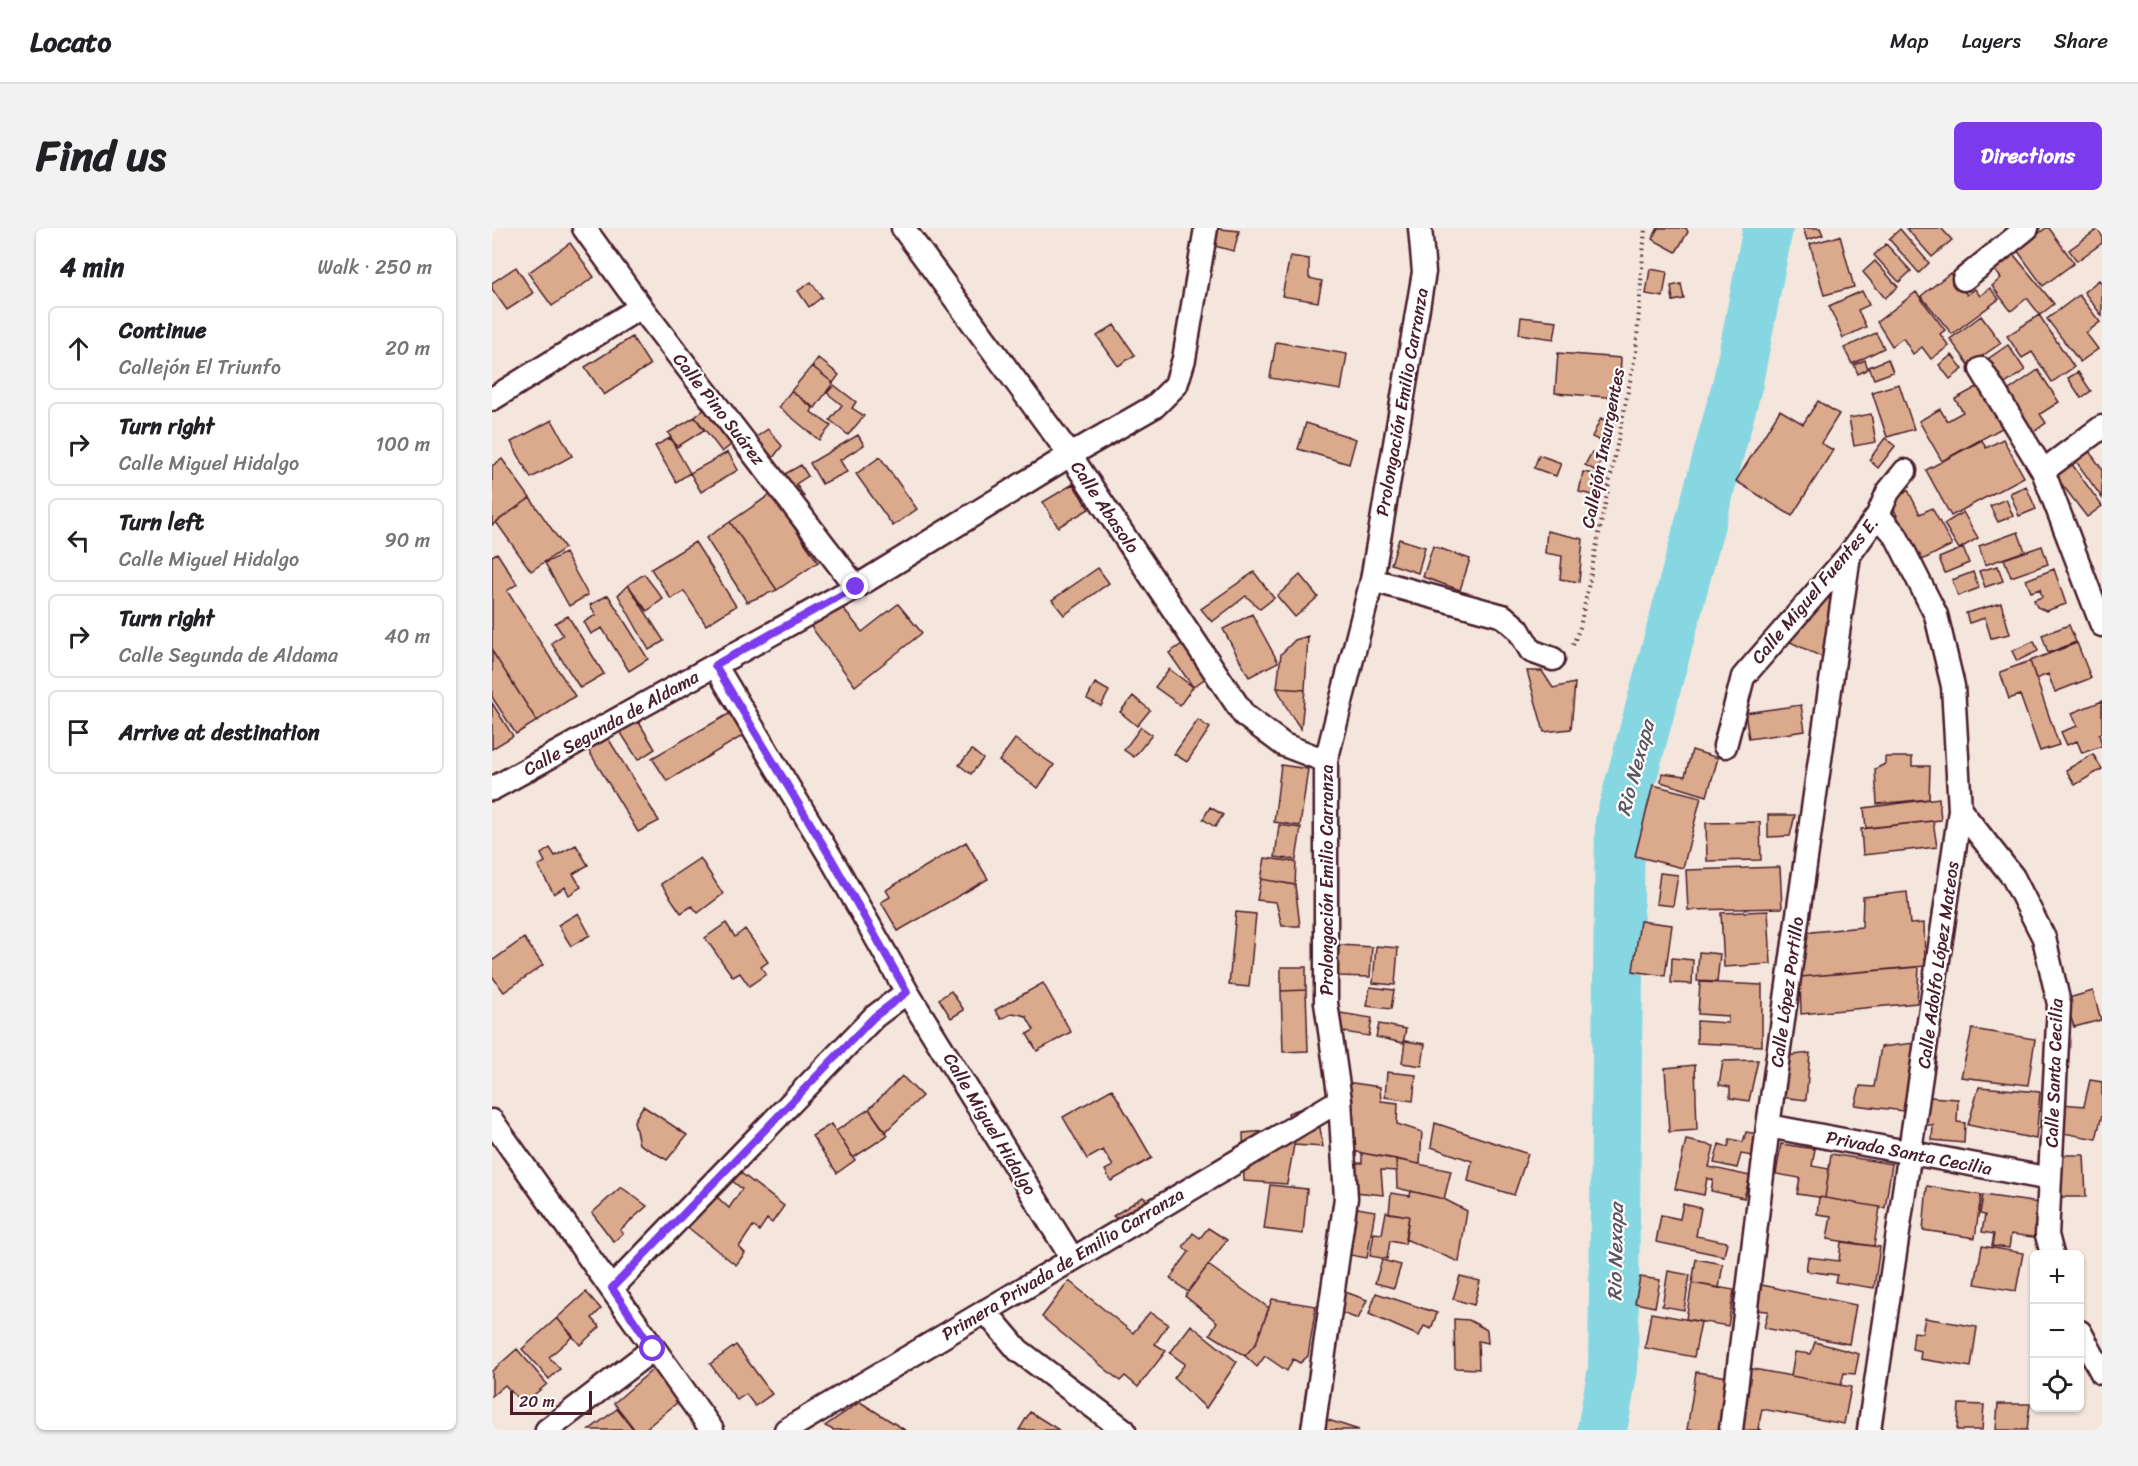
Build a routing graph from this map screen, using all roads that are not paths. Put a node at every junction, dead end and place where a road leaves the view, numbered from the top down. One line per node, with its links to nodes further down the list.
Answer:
1 (584, 228): 8 (street, Calle Pino Suárez)
2 (903, 228): 12 (street, Calle Abasolo)
3 (1189, 228): 6 (street)
4 (1420, 228): 17 (street, Prolongación Emilio Carranza)
5 (2027, 228): 7 (street)
6 (1204, 239): 12 (street, Calle Segunda de Aldama)
7 (1964, 279)
8 (641, 307): 10 (street); 18 (street, Calle Pino Suárez)
9 (1981, 369): 14 (street)
10 (492, 399)
11 (2102, 427): 14 (street)
12 (1070, 455): 18 (street, Calle Segunda de Aldama); 23 (street, Calle Abasolo)
13 (1905, 471): 15 (street, Calle Miguel Fuentes E.)
14 (2043, 471): 19 (street)
15 (1878, 515): 16 (street, Calle Miguel Fuentes E.); 25 (street, Calle Adolfo López Mateos)
16 (1849, 555): 22 (street, Calle Miguel Fuentes E.); 29 (street, Calle López Portillo)
17 (1372, 580): 20 (street); 23 (street, Prolongación Emilio Carranza)
18 (856, 587): 21 (street, Calle Segunda de Aldama)
19 (2102, 625)
20 (1553, 659)
21 (715, 665): 24 (street, Calle Segunda de Aldama); 26 (street, Calle Miguel Hidalgo)
22 (1725, 746)
23 (1326, 761): 27 (street, Prolongación Emilio Carranza)
24 (492, 789)
25 (1960, 810): 30 (street, Calle Adolfo López Mateos); 31 (street, Calle Santa Cecilia)
26 (907, 992): 33 (street, Calle Miguel Hidalgo); 34 (street)
27 (1340, 1100): 33 (street, Primera Privada de Emilio Carranza); 43 (street, Prolongación Emilio Carranza)
28 (492, 1122): 34 (street)
29 (1768, 1126): 30 (street, Privada Santa Cecilia); 44 (street, Calle López Portillo)
30 (1910, 1154): 31 (street, Privada Santa Cecilia); 45 (street, Calle Adolfo López Mateos)
31 (2050, 1179): 32 (street, Calle Santa Cecilia)
32 (2051, 1250)
33 (1072, 1258): 35 (street, Primera Privada de Emilio Carranza)
34 (612, 1288): 37 (street)
35 (985, 1311): 41 (street, Primera Privada de Emilio Carranza); 42 (street)
36 (2084, 1341): 38 (street)
37 (653, 1349): 39 (street); 40 (street)
38 (2102, 1373)
39 (547, 1430)
40 (712, 1430)
41 (786, 1430)
42 (1124, 1430)
43 (1313, 1430)
44 (1731, 1430)
45 (1869, 1430)

